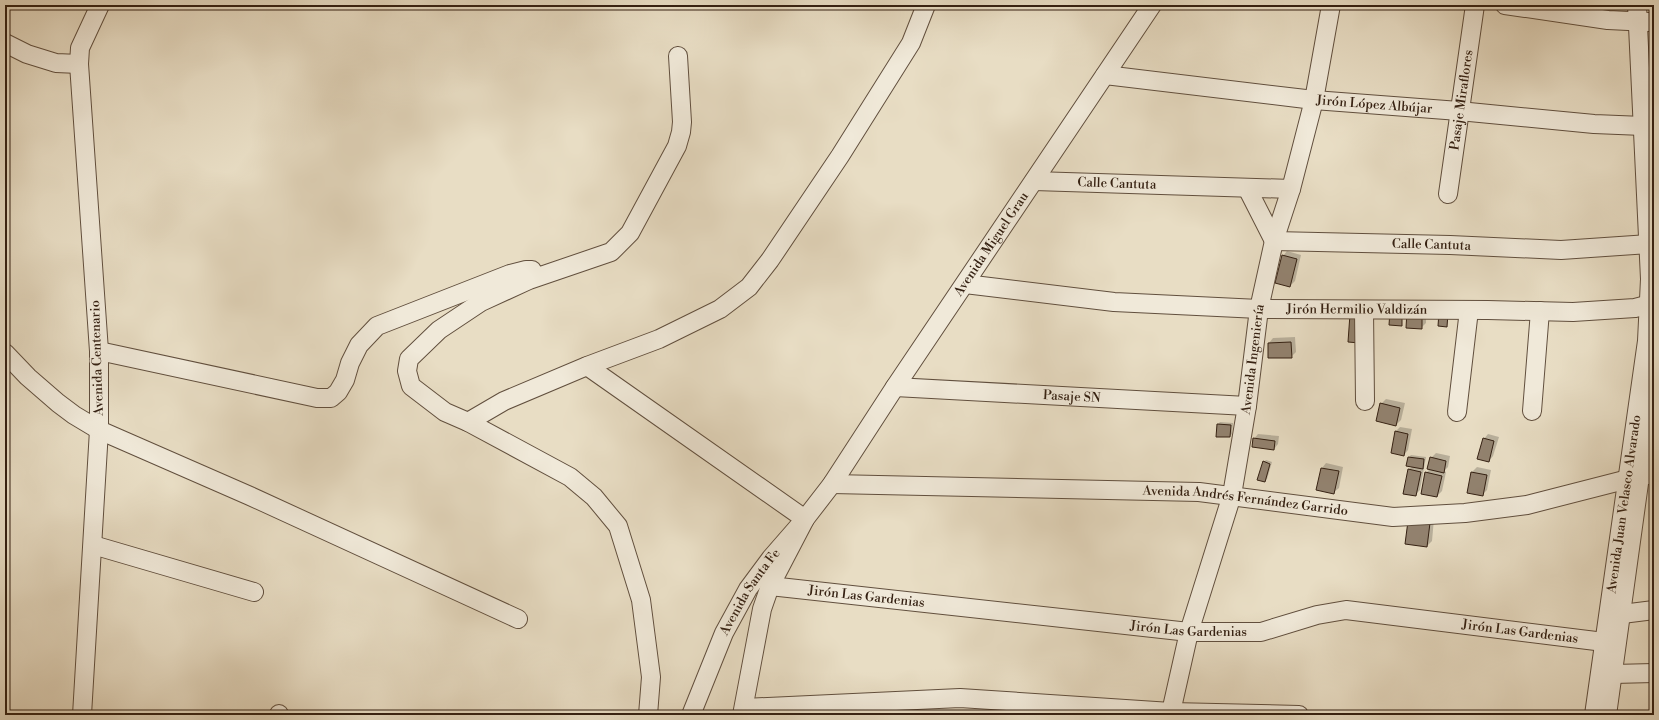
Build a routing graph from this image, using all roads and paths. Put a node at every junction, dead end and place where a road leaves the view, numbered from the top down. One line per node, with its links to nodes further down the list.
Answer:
1 (100, 5): 10 (street, Avenida Centenario)
2 (926, 5): 32 (street)
3 (1152, 5): 11 (street, Avenida Miguel Grau)
4 (1332, 5): 13 (street, Avenida Ingeniería)
5 (1475, 5): 15 (street, Pasaje Miraflores)
6 (1505, 5): 7 (street)
7 (1643, 13): 12 (street, Avenida Juan Velasco Alvarado)
8 (5, 43): 10 (street)
9 (678, 56): 23 (street)
10 (79, 64): 30 (street, Avenida Centenario)
11 (1105, 75): 13 (street, Jirón López Albújar); 17 (street, Avenida Miguel Grau)
12 (1649, 82): 14 (street, Avenida Juan Velasco Alvarado); 16 (street, Avenida Juan Velasco Alvarado)
13 (1314, 100): 15 (street, Jirón López Albújar); 19 (street, Avenida Ingeniería)
14 (1654, 100)
15 (1459, 111): 16 (street, Jirón López Albújar); 20 (street, Pasaje Miraflores)
16 (1643, 126): 22 (street, Avenida Juan Velasco Alvarado)
17 (1034, 182): 18 (street, Calle Cantuta); 24 (street, Avenida Miguel Grau)
18 (1247, 188): 19 (street, Calle Cantuta); 21 (street)
19 (1291, 189): 21 (street, Avenida Ingeniería)
20 (1448, 194)
21 (1274, 241): 22 (street, Calle Cantuta); 26 (street, Avenida Ingeniería)
22 (1648, 244): 25 (street, Avenida Juan Velasco Alvarado)
23 (544, 274): 30 (street); 39 (street)
24 (965, 284): 26 (street, Jirón Hermilio Valdizán); 33 (street, Avenida Miguel Grau)
25 (1651, 304): 29 (street, Jirón Hermilio Valdizán); 41 (street, Avenida Juan Velasco Alvarado)
26 (1259, 309): 27 (street, Jirón Hermilio Valdizán); 36 (street, Avenida Ingeniería)
27 (1364, 310): 28 (street, Jirón Hermilio Valdizán); 35 (street)
28 (1469, 310): 29 (street, Jirón Hermilio Valdizán); 38 (street)
29 (1540, 311): 37 (street)
30 (99, 351): 40 (street, Avenida Centenario)
31 (5, 353): 40 (street)
32 (587, 366): 39 (street); 44 (street)
33 (895, 387): 36 (street, Pasaje SN); 42 (street, Avenida Miguel Grau)
34 (1654, 394): 41 (street, Avenida Juan Velasco Alvarado)
35 (1365, 401)
36 (1247, 406): 43 (street, Avenida Ingeniería)
37 (1532, 411)
38 (1457, 412)
39 (468, 422): 58 (street)
40 (100, 430): 45 (street, Avenida Centenario); 50 (street)
41 (1640, 477): 43 (street, Avenida Andrés Fernández Garrido); 49 (street, Avenida Juan Velasco Alvarado); 52 (street, Avenida Juan Velasco Alvarado)
42 (832, 484): 43 (street, Avenida Andrés Fernández Garrido); 44 (street, Avenida Santa Fe)
43 (1232, 495): 51 (street, Avenida Ingeniería)
44 (805, 519): 46 (street); 59 (street, Avenida Santa Fe)
45 (93, 545): 47 (street); 57 (street, Avenida Centenario)
46 (770, 586): 51 (street, Jirón Las Gardenias); 55 (street)
47 (254, 592)
48 (1654, 610): 49 (street)
49 (1622, 614): 54 (street, Avenida Juan Velasco Alvarado)
50 (518, 619)
51 (1189, 632): 52 (street, Jirón Las Gardenias); 56 (street, Avenida Ingeniería)
52 (1604, 642): 61 (street, Avenida Juan Velasco Alvarado)
53 (1654, 673): 54 (street)
54 (1613, 674): 62 (street, Avenida Juan Velasco Alvarado)
55 (743, 712): 56 (street)
56 (1171, 712): 60 (street)
57 (82, 715)
58 (648, 715)
59 (691, 715)
60 (1299, 715)
61 (1594, 715)
62 (1607, 715)

